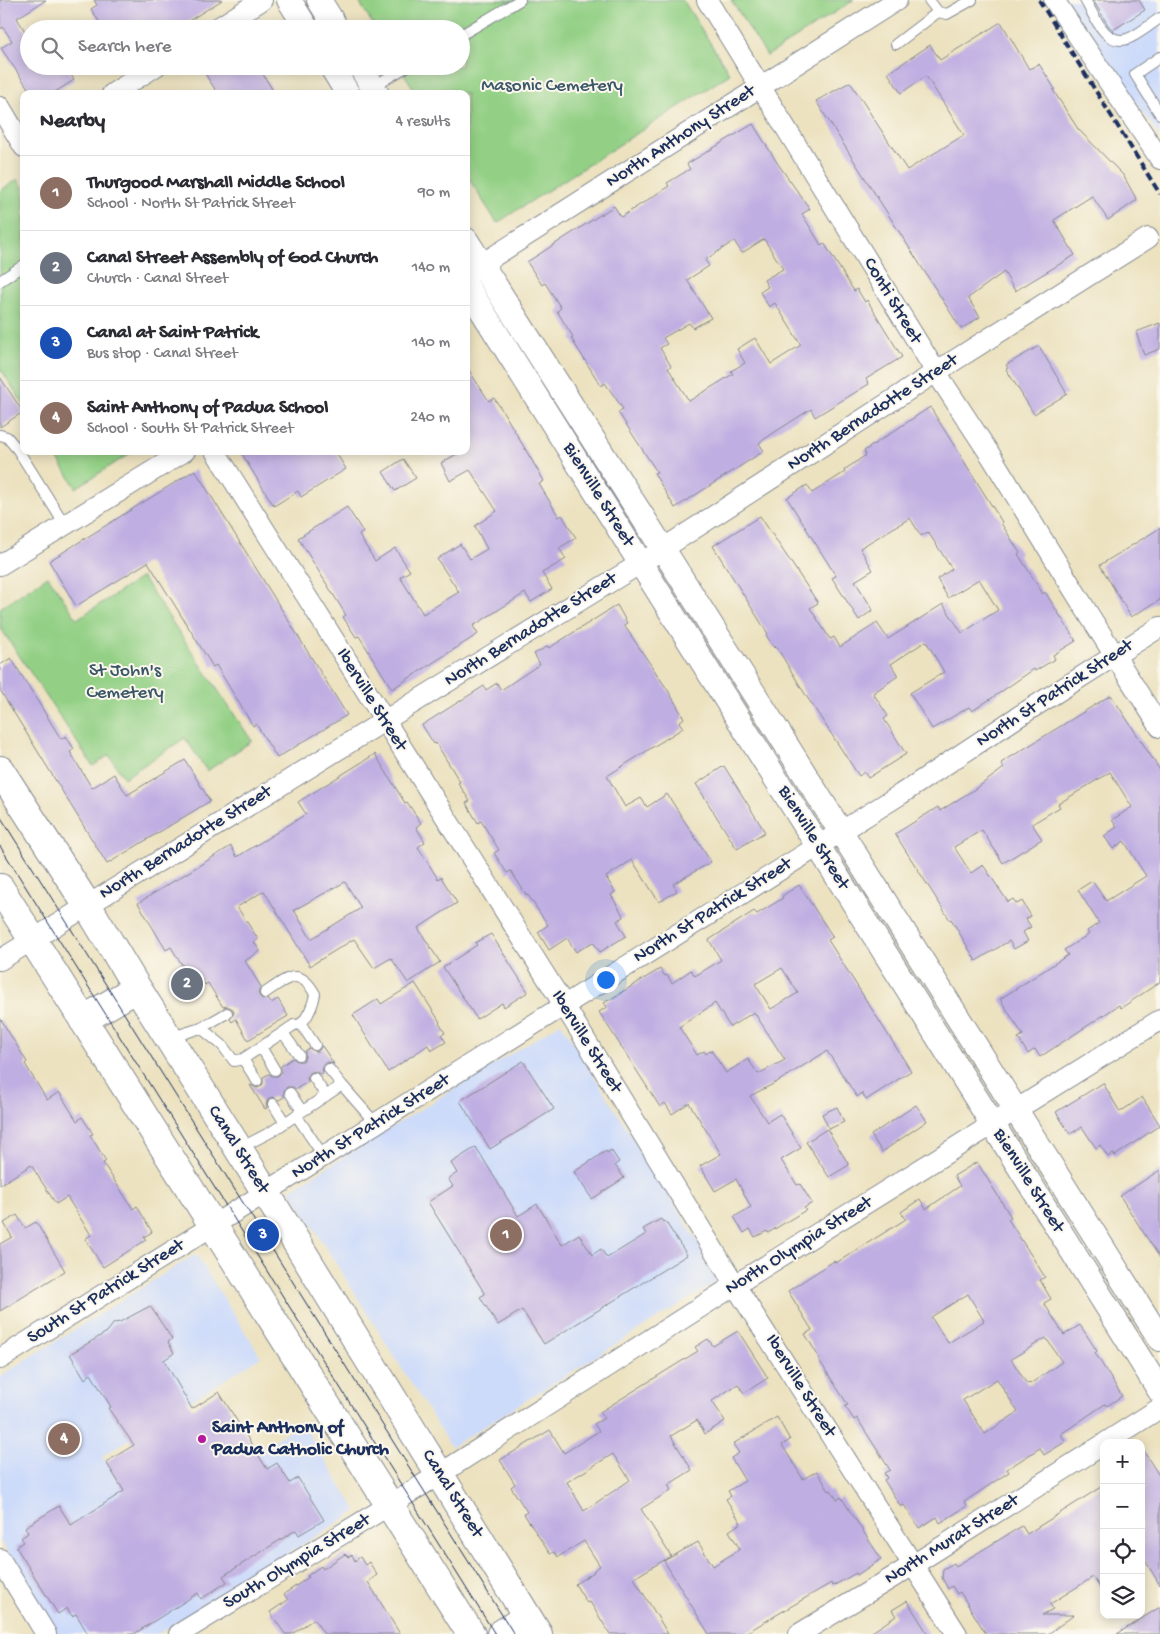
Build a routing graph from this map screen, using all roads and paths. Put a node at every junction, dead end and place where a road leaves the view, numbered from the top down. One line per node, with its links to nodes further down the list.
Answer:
1 (262, 0): 13 (street)
2 (289, 0): 14 (street)
3 (319, 0): 15 (street)
4 (520, 0): 16 (lane)
5 (707, 0): 23 (street, Conti Street)
6 (897, 0): 23 (street, North Anthony Street)
7 (930, 0): 11 (lane)
8 (972, 0): 11 (lane)
9 (1054, 0): 30 (street)
10 (1085, 0): 12 (lane)
11 (938, 12): 17 (lane)
12 (1160, 18)
13 (230, 20)
14 (301, 20)
15 (331, 20)
16 (470, 30)
17 (896, 44)
18 (1160, 57): 28 (lane)
19 (142, 75): 24 (street)
20 (336, 75): 25 (street)
21 (365, 75): 26 (street)
22 (395, 75): 26 (lane)
23 (761, 86): 34 (street, North Anthony Street); 37 (street, Conti Street)
24 (118, 90)
25 (346, 90)
26 (374, 90)
27 (0, 107): 29 (street)
28 (1160, 114)
29 (20, 140)
30 (1160, 159)
31 (1148, 238): 37 (street, North Bernadotte Street)
32 (470, 255): 34 (street, Bienville Street)
33 (20, 268): 35 (lane)
34 (474, 270): 44 (street, Bienville Street)
35 (0, 281)
36 (470, 290): 45 (street, Bienville Street)
37 (936, 372): 44 (street, North Bernadotte Street); 48 (street, Conti Street)
38 (0, 435): 39 (lane)
39 (20, 453)
40 (21, 455): 43 (lane)
41 (179, 455): 43 (street)
42 (218, 455): 49 (street, Iberville Street)
43 (66, 525): 46 (street)
44 (663, 549): 45 (street, North Bernadotte Street); 52 (street, Bienville Street)
45 (641, 563): 49 (street, North Bernadotte Street); 53 (street, Bienville Street)
46 (0, 565)
47 (1160, 627): 48 (street, North St Patrick Street)
48 (1114, 655): 50 (street, Conti Street); 52 (street, North St Patrick Street)
49 (384, 721): 55 (street, North Bernadotte Street); 60 (street, Iberville Street)
50 (1160, 727)
51 (0, 770): 55 (main road, Canal Street)
52 (840, 831): 53 (street, North St Patrick Street); 80 (street, Bienville Street)
53 (818, 845): 60 (street, North St Patrick Street); 84 (street, Bienville Street)
54 (0, 888): 56 (main road)
55 (87, 905): 56 (street, North Bernadotte Street); 58 (main road, Canal Street)
56 (33, 939): 57 (street, North Bernadotte Street); 62 (main road)
57 (0, 960)
58 (137, 988): 62 (main road); 67 (main road, Canal Street)
59 (264, 993): 64 (lane)
60 (564, 1005): 83 (street, North St Patrick Street); 89 (street, Iberville Street)
61 (227, 1013): 65 (lane)
62 (83, 1020): 88 (main road)
63 (1160, 1020): 80 (street, North Olympia Street)
64 (301, 1024): 66 (lane); 68 (lane)
65 (201, 1028): 67 (lane); 71 (lane)
66 (283, 1033): 69 (lane); 70 (lane)
67 (168, 1038): 85 (main road, Canal Street)
68 (315, 1045)
69 (261, 1047): 71 (lane); 73 (lane)
70 (299, 1055)
71 (243, 1059): 75 (lane)
72 (329, 1068): 76 (lane)
73 (275, 1070)
74 (314, 1078): 78 (lane)
75 (257, 1081)
76 (342, 1085): 78 (lane); 83 (lane)
77 (290, 1093): 81 (lane)
78 (326, 1096): 81 (lane)
79 (273, 1104): 82 (lane)
80 (1016, 1110): 84 (street, North Olympia Street); 90 (street, Bienville Street)
81 (299, 1113): 82 (lane); 86 (lane)
82 (285, 1123): 85 (lane)
83 (376, 1124): 86 (street, North St Patrick Street)
84 (993, 1124): 89 (street, North Olympia Street); 92 (street, Bienville Street)
85 (238, 1150): 87 (main road, Canal Street)
86 (324, 1157): 87 (street, North St Patrick Street)
87 (266, 1193): 88 (street, North St Patrick Street); 96 (main road, Canal Street)
88 (212, 1225): 91 (street, South St Patrick Street); 97 (main road)
89 (736, 1285): 96 (street, North Olympia Street); 99 (street, Iberville Street)
90 (1160, 1339)
91 (0, 1359)
92 (1160, 1391)
93 (1160, 1408): 94 (street, North Murat Street)
94 (1111, 1439)
95 (1100, 1446): 99 (street, North Murat Street)
96 (440, 1474): 97 (street, North Olympia Street); 100 (main road, Canal Street)
97 (390, 1505): 102 (street, South Olympia Street); 103 (main road)
98 (0, 1559): 101 (street)
99 (913, 1565): 105 (street, North Murat Street); 106 (street, Iberville Street)
100 (533, 1626): 104 (main road)
101 (46, 1634)
102 (179, 1634)
103 (471, 1634)
104 (501, 1634)
105 (799, 1634)
106 (957, 1634)

